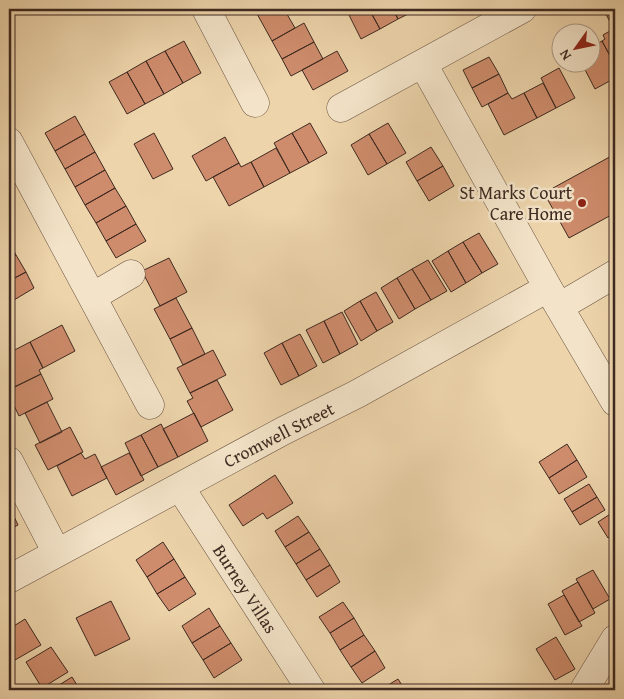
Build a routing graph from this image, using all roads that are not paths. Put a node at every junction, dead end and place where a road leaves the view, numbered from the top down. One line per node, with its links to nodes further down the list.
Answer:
1 (207, 9): 4 (street)
2 (522, 9): 3 (street)
3 (423, 64): 5 (street); 10 (street)
4 (255, 103)
5 (341, 108)
6 (9, 142): 9 (street)
7 (131, 274): 9 (street)
8 (615, 274): 10 (street, Cromwell Street)
9 (92, 297): 12 (street)
10 (554, 298): 11 (street); 14 (street, Cromwell Street)
11 (615, 402)
12 (150, 405)
13 (9, 461): 15 (street)
14 (180, 487): 15 (street, Cromwell Street); 18 (street, Burney Villas)
15 (56, 553): 16 (street, Cromwell Street)
16 (9, 579)
17 (615, 639): 19 (street)
18 (311, 690)
19 (584, 690)

